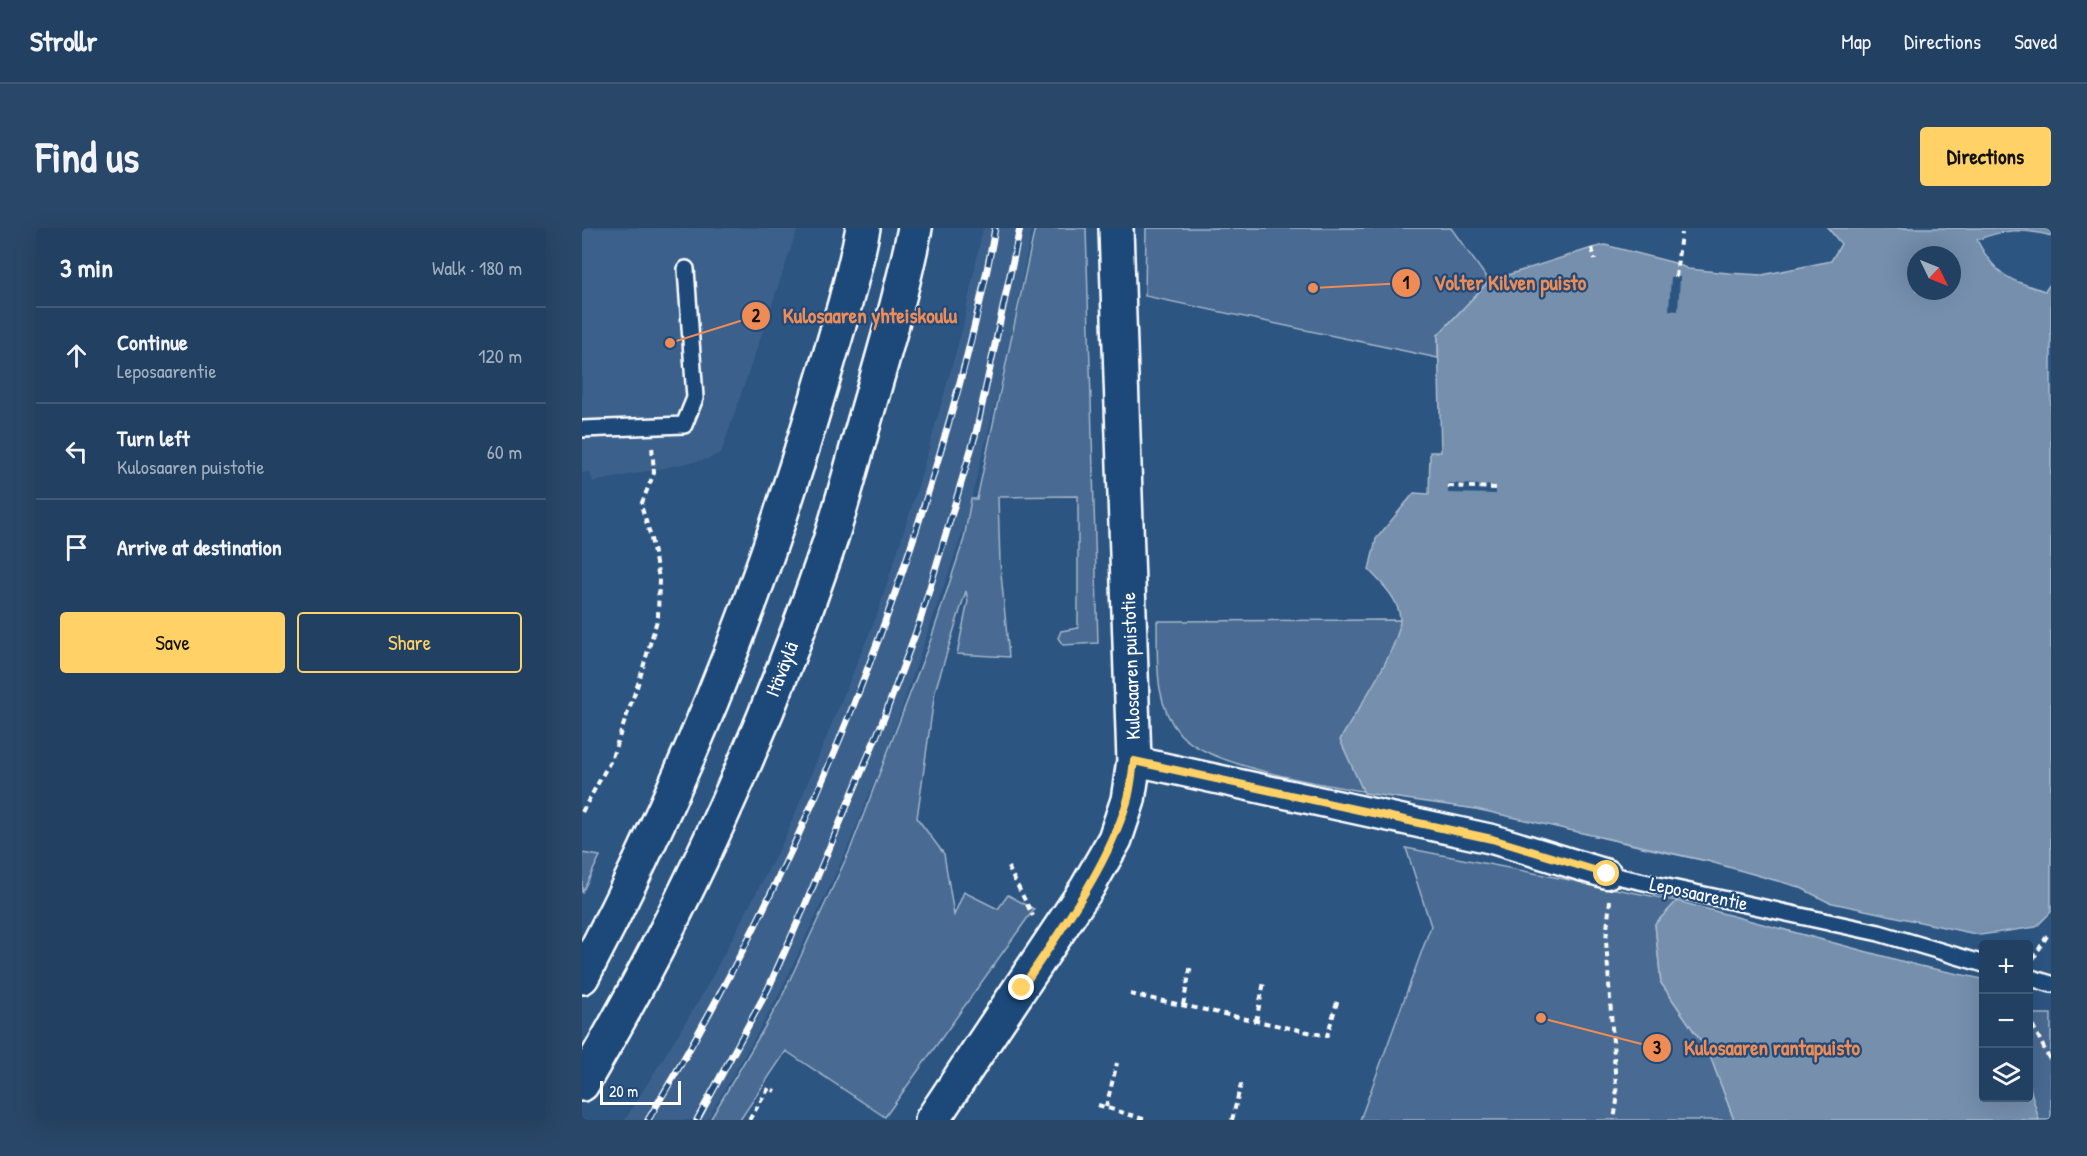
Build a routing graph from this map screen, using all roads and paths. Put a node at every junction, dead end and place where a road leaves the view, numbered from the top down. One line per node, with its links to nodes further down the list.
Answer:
1 (863, 228): 22 (main road)
2 (915, 228): 34 (main road, Itäväylä)
3 (1116, 228): 13 (main road, Kulosaaren puistotie)
4 (1682, 233): 8 (path)
5 (1592, 248): 6 (path)
6 (1595, 260)
7 (686, 269): 9 (lane)
8 (1677, 277)
9 (651, 427): 10 (lane); 14 (path)
10 (582, 429)
11 (1448, 486): 12 (path)
12 (1496, 488)
13 (1134, 761): 16 (street, Leposaarentie); 39 (main road, Kulosaaren puistotie)
14 (582, 812)
15 (1008, 867): 17 (path)
16 (1607, 874): 20 (lane, Leposaarentie); 42 (path)
17 (1035, 919)
18 (2051, 934): 19 (path)
19 (2033, 959)
20 (1979, 963)
21 (1191, 964): 28 (path)
22 (582, 977)
23 (2033, 979): 25 (lane)
24 (1264, 982): 29 (path)
25 (2051, 984)
26 (1130, 994): 28 (path)
27 (1338, 999): 29 (path)
28 (1183, 1005): 29 (path)
29 (1256, 1021)
30 (2033, 1026): 31 (path)
31 (2051, 1062)
32 (1117, 1063): 37 (path)
33 (1242, 1080): 41 (path)
34 (582, 1084)
35 (775, 1091): 38 (path)
36 (1098, 1105): 37 (path)
37 (1106, 1107): 40 (path)
38 (749, 1120)
39 (932, 1120)
40 (1147, 1120)
41 (1232, 1120)
42 (1614, 1120)

